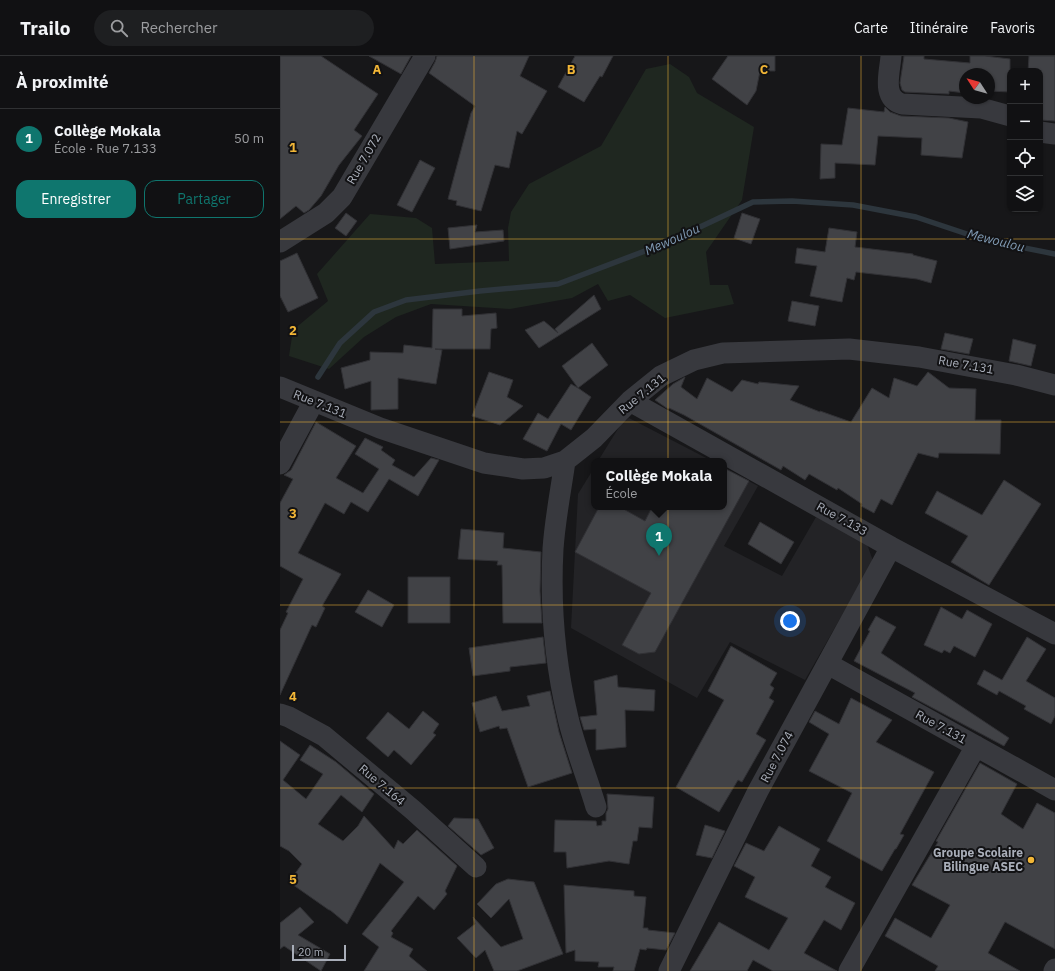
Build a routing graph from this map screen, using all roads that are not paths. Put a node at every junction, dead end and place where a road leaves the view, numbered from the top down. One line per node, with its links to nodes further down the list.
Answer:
1 (425, 56): 6 (street, Rue 7.072)
2 (891, 56): 3 (street)
3 (1007, 115)
4 (1043, 132): 5 (street)
5 (1055, 134)
6 (280, 242)
7 (1055, 384): 10 (street, Rue 7.131)
8 (280, 387): 9 (street, Rue 7.131)
9 (314, 401): 11 (street, Rue 7.131); 12 (street)
10 (630, 401): 11 (street, Rue 7.131); 13 (street, Rue 7.133)
11 (565, 462): 19 (street)
12 (280, 464)
13 (892, 547): 14 (street, Rue 7.133); 15 (street, Rue 7.074)
14 (1055, 634)
15 (828, 664): 17 (street, Rue 7.131); 21 (street, Rue 7.074)
16 (280, 714): 20 (street, Rue 7.164)
17 (976, 746): 18 (street, Rue 7.131); 22 (street)
18 (1055, 790)
19 (596, 807)
20 (476, 867)
21 (669, 971)
22 (849, 971)

